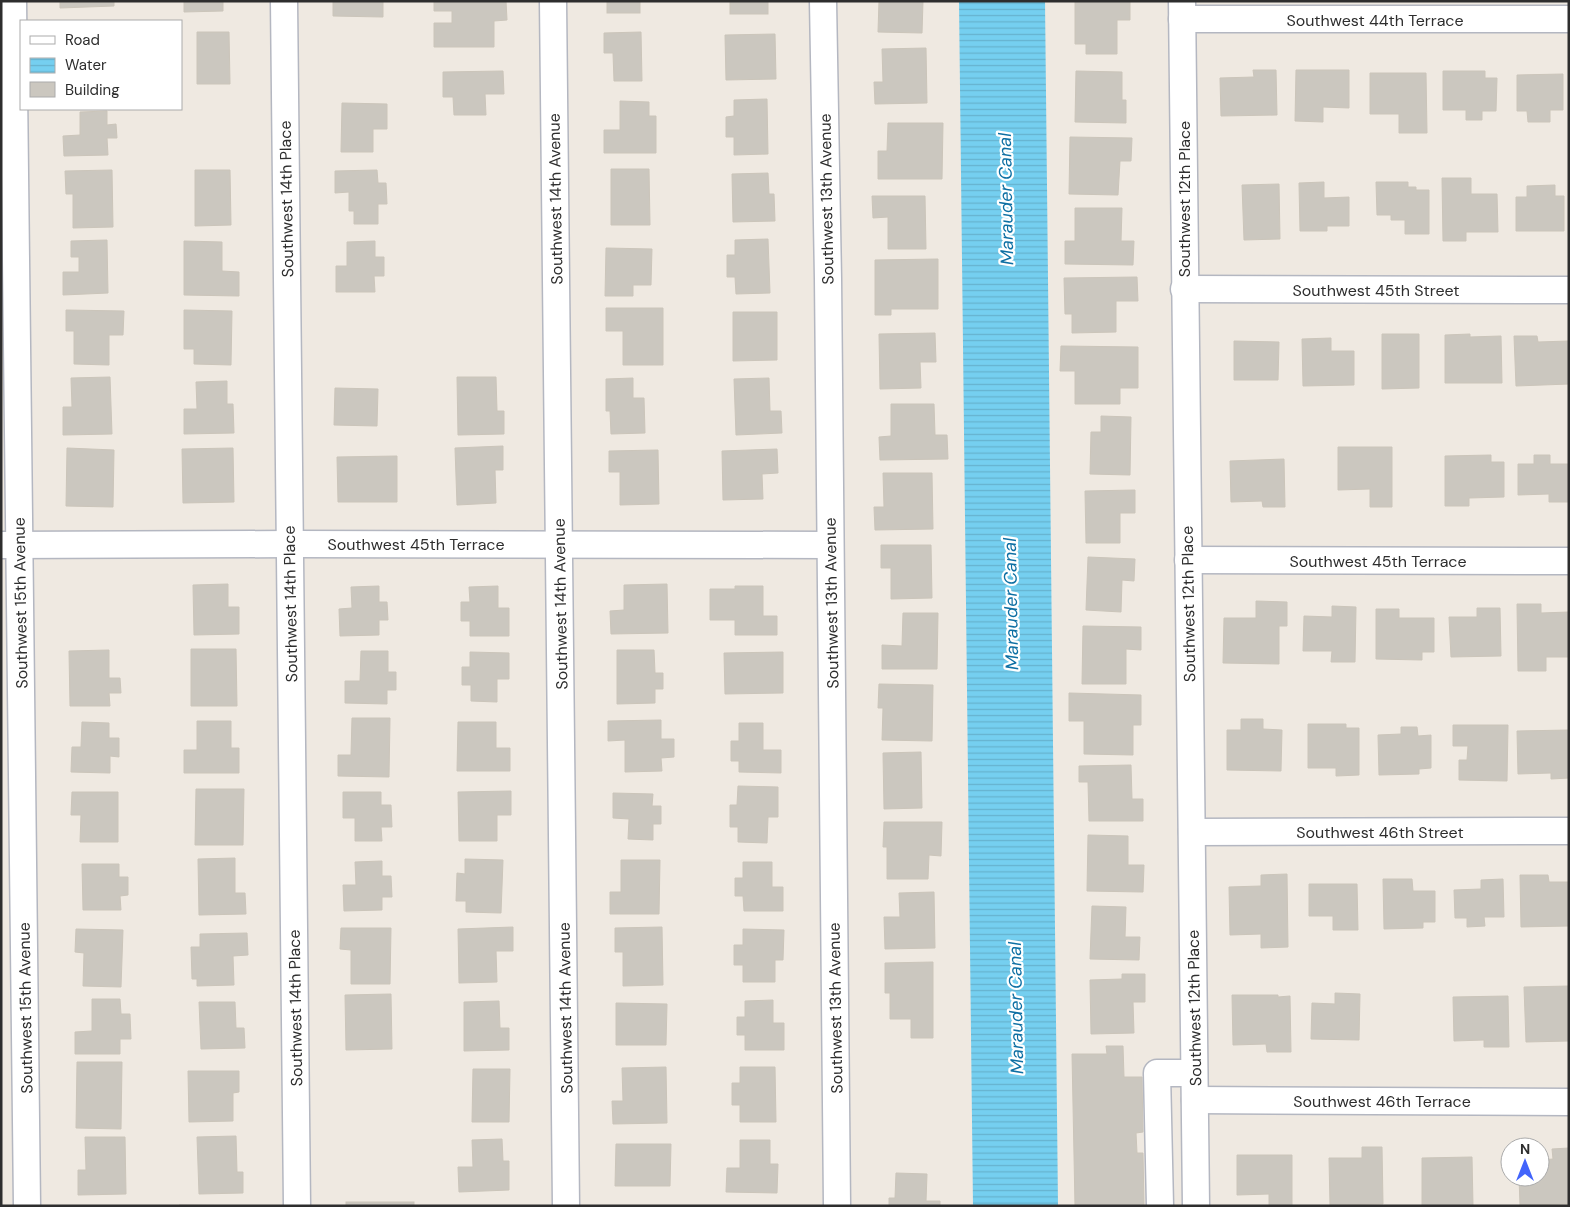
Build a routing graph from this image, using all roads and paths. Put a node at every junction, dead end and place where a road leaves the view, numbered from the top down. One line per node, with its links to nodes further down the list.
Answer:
1 (13, 1): 11 (street, Southwest 15th Avenue)
2 (284, 1): 9 (street, Southwest 14th Place)
3 (553, 1): 10 (street, Southwest 14th Avenue)
4 (823, 1): 12 (street, Southwest 13th Avenue)
5 (1182, 10): 6 (street, Southwest 44th Terrace); 7 (street, Southwest 12th Place)
6 (1569, 19)
7 (1184, 289): 8 (street, Southwest 45th Street); 13 (street, Southwest 12th Place)
8 (1569, 290)
9 (290, 544): 10 (street, Southwest 45th Terrace); 11 (street, Southwest 45th Terrace); 21 (street, Southwest 14th Place)
10 (559, 544): 12 (street, Southwest 45th Terrace); 22 (street, Southwest 14th Avenue)
11 (10, 545): 20 (street, Southwest 15th Avenue)
12 (830, 545): 23 (street, Southwest 13th Avenue)
13 (1188, 560): 14 (street, Southwest 45th Terrace); 16 (street, Southwest 12th Place)
14 (1569, 561)
15 (1569, 831): 16 (street, Southwest 46th Street)
16 (1192, 832): 17 (street, Southwest 12th Place)
17 (1194, 1073): 18 (street, Southwest 12th Place); 24 (street)
18 (1194, 1100): 19 (street, Southwest 46th Terrace); 25 (street, Southwest 12th Place)
19 (1569, 1102)
20 (27, 1206)
21 (297, 1206)
22 (566, 1206)
23 (837, 1206)
24 (1160, 1206)
25 (1196, 1206)

